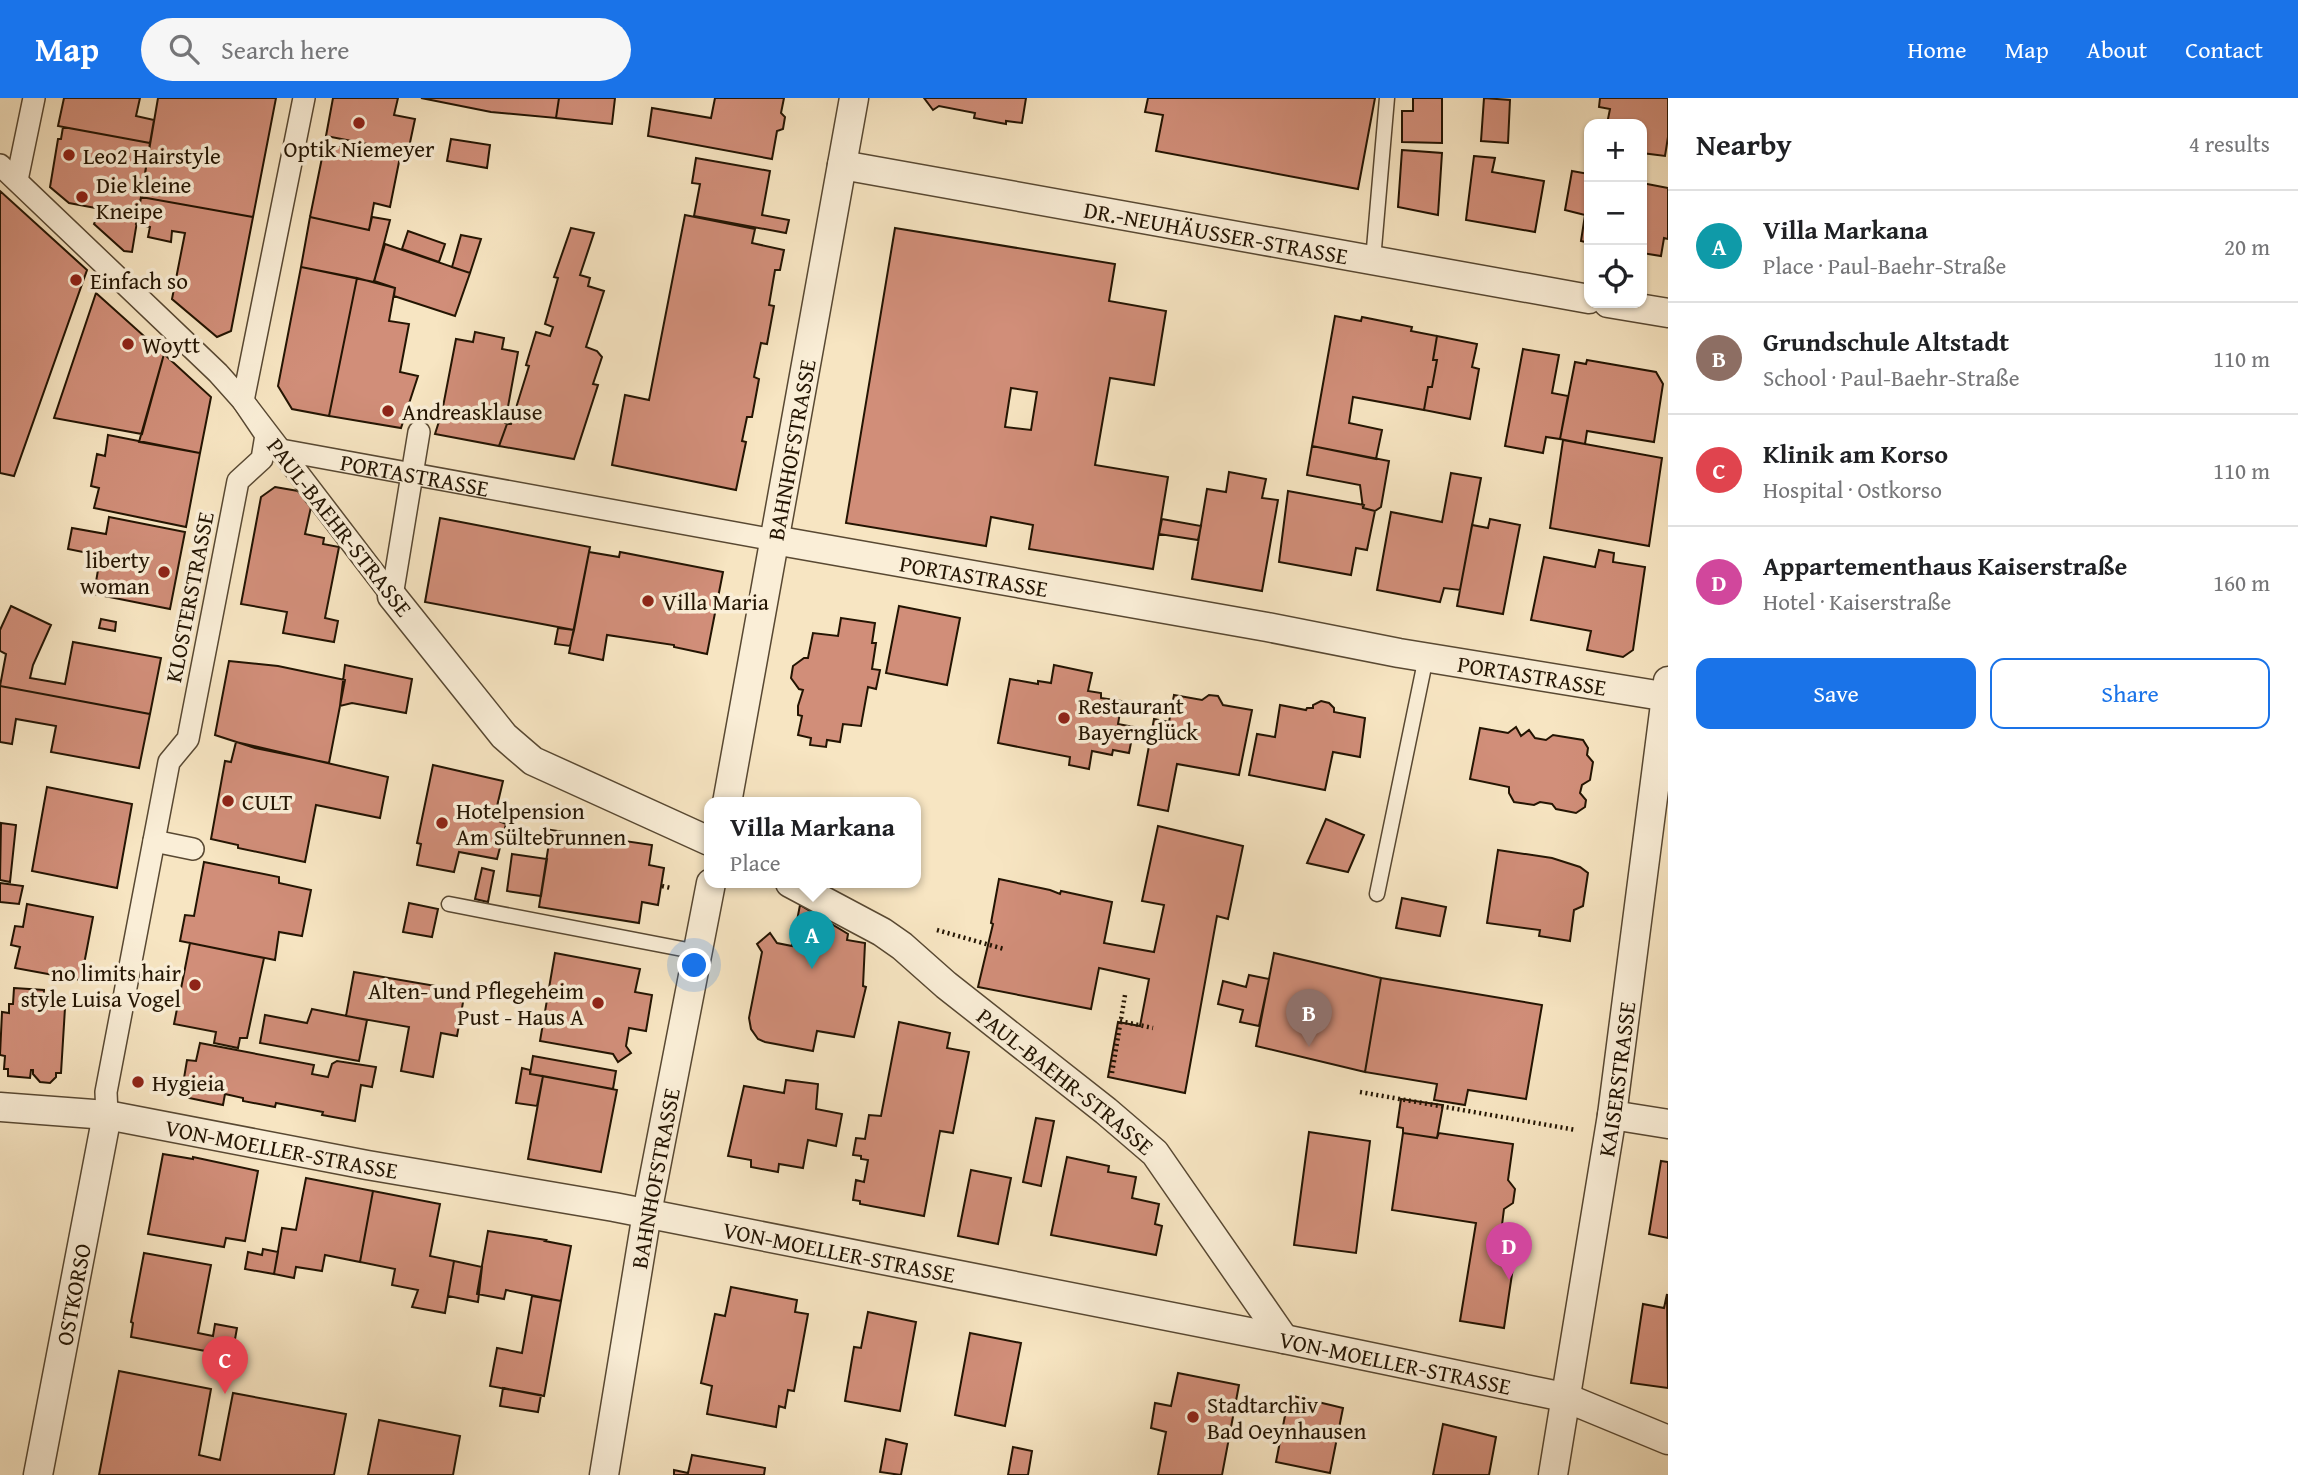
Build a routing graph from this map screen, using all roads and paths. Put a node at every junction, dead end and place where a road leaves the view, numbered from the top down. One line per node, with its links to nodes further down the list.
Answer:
1 (34, 98): 7 (street)
2 (304, 98): 12 (street)
3 (854, 98): 6 (street, BAHNHOFSTRASSE)
4 (1387, 98): 8 (lane)
5 (0, 165): 7 (street, PAUL-BAEHR-STRASSE)
6 (842, 165): 8 (street, DR.-NEUHÄUSSER-STRASSE); 16 (street, BAHNHOFSTRASSE)
7 (17, 180): 12 (street, PAUL-BAEHR-STRASSE)
8 (1373, 260): 9 (street, DR.-NEUHÄUSSER-STRASSE)
9 (1584, 298)
10 (1638, 308): 11 (street)
11 (1668, 313)
12 (243, 401): 14 (street, PAUL-BAEHR-STRASSE); 22 (street, KLOSTERSTRASSE)
13 (419, 432): 15 (street)
14 (281, 450): 15 (street, PORTASTRASSE); 17 (street, PAUL-BAEHR-STRASSE)
15 (411, 474): 16 (street, PORTASTRASSE); 17 (street)
16 (774, 540): 18 (street, PORTASTRASSE); 20 (street, BAHNHOFSTRASSE)
17 (392, 596): 21 (street, PAUL-BAEHR-STRASSE)
18 (1426, 657): 19 (street, PORTASTRASSE); 28 (lane)
19 (1667, 692): 41 (street, KAISERSTRASSE)
20 (728, 797)
21 (704, 839)
22 (154, 841): 23 (street); 39 (street, KLOSTERSTRASSE)
23 (193, 849)
24 (662, 886): 25 (path)
25 (671, 888)
26 (710, 888): 32 (street, BAHNHOFSTRASSE)
27 (799, 888): 38 (street, PAUL-BAEHR-STRASSE)
28 (1377, 894)
29 (449, 904): 32 (lane)
30 (927, 928): 31 (path)
31 (1004, 949)
32 (698, 952): 42 (street, BAHNHOFSTRASSE)
33 (1125, 995): 34 (path)
34 (1120, 1021): 35 (path); 38 (path)
35 (1153, 1028)
36 (1360, 1092): 41 (path)
37 (0, 1107): 39 (street, VON-MOELLER-STRASSE)
38 (1106, 1111): 43 (street, PAUL-BAEHR-STRASSE)
39 (107, 1115): 42 (street, VON-MOELLER-STRASSE); 46 (street, OSTKORSO)
40 (1668, 1124): 41 (street)
41 (1610, 1125): 44 (street, KAISERSTRASSE)
42 (647, 1213): 43 (street, VON-MOELLER-STRASSE); 47 (street, BAHNHOFSTRASSE)
43 (1284, 1339): 44 (street, VON-MOELLER-STRASSE)
44 (1564, 1397): 45 (street, VON-MOELLER-STRASSE); 48 (street, KAISERSTRASSE)
45 (1668, 1440)
46 (38, 1475)
47 (604, 1475)
48 (1553, 1475)

